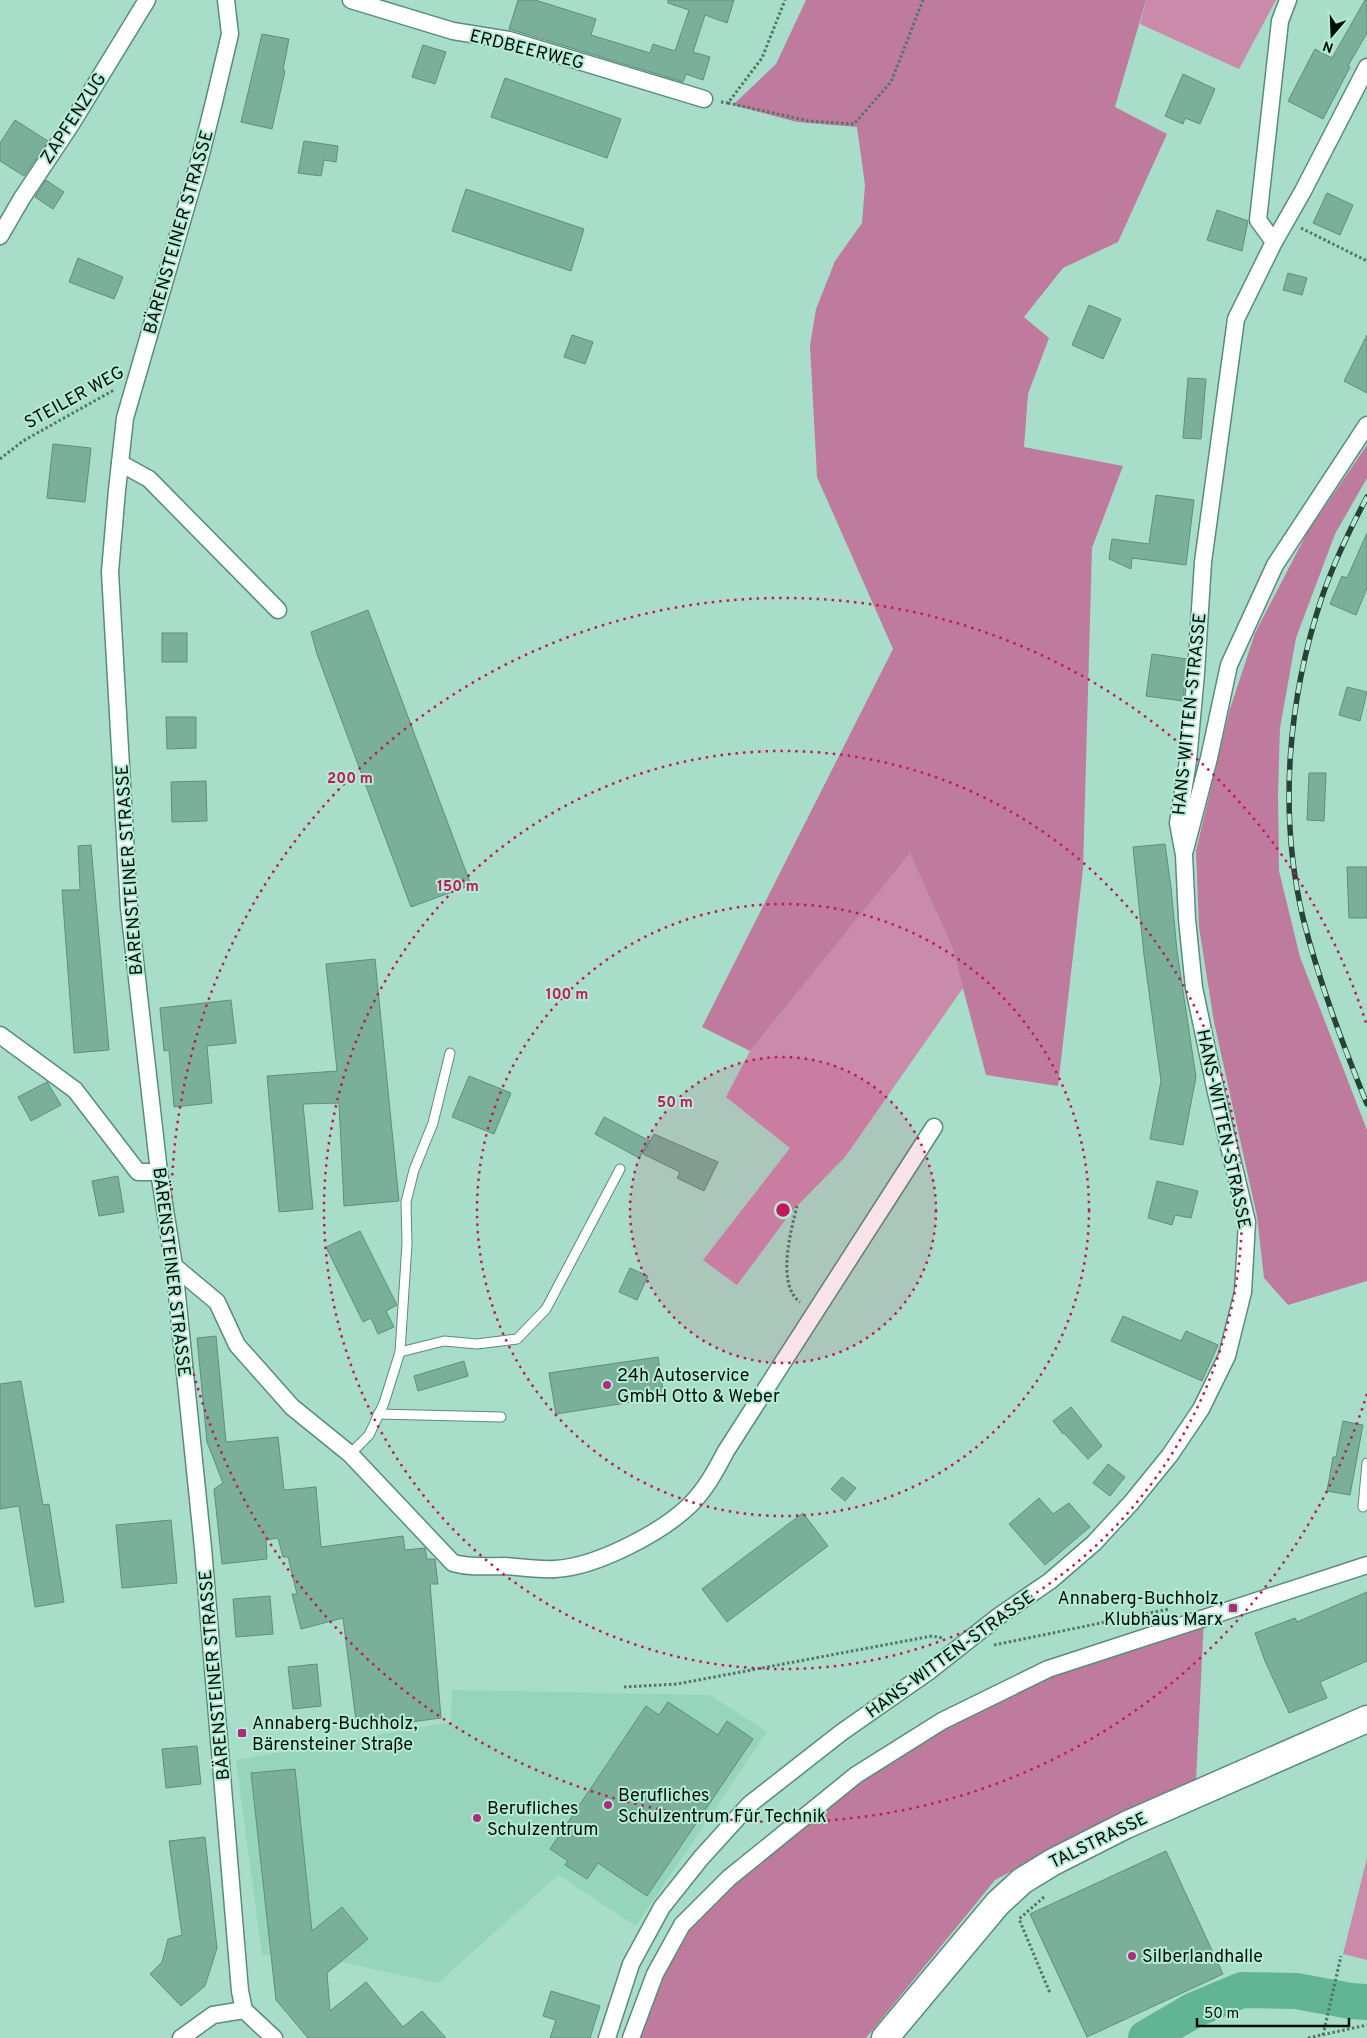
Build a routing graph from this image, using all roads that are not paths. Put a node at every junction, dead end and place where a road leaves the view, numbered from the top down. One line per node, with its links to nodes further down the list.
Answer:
1 (147, 0): 7 (street, ZAPFENZUG)
2 (226, 0): 10 (street, BÄRENSTEINER STRASSE)
3 (350, 0): 6 (street, ERDBEERWEG)
4 (1288, 0): 8 (street)
5 (1367, 68): 8 (street, HANS-WITTEN-STRASSE)
6 (704, 99)
7 (0, 236)
8 (1274, 242): 12 (street, HANS-WITTEN-STRASSE)
9 (1367, 425): 12 (street)
10 (120, 464): 11 (street); 17 (street, BÄRENSTEINER STRASSE)
11 (278, 610)
12 (1184, 855): 30 (street, HANS-WITTEN-STRASSE)
13 (0, 1035): 17 (street)
14 (450, 1053): 19 (lane)
15 (934, 1127): 22 (street)
16 (620, 1169): 19 (lane)
17 (158, 1172): 18 (street, BÄRENSTEINER STRASSE)
18 (174, 1266): 22 (street); 27 (street, BÄRENSTEINER STRASSE)
19 (400, 1352): 20 (lane)
20 (378, 1414): 21 (lane); 22 (lane)
21 (501, 1417)
22 (350, 1454)
23 (1367, 1463): 24 (lane)
24 (1363, 1507)
25 (1367, 1565): 31 (street)
26 (1367, 1719): 32 (main road, TALSTRASSE)
27 (244, 2010): 28 (street); 29 (street)
28 (181, 2038)
29 (274, 2038)
30 (607, 2038)
31 (632, 2038)
32 (886, 2038)

